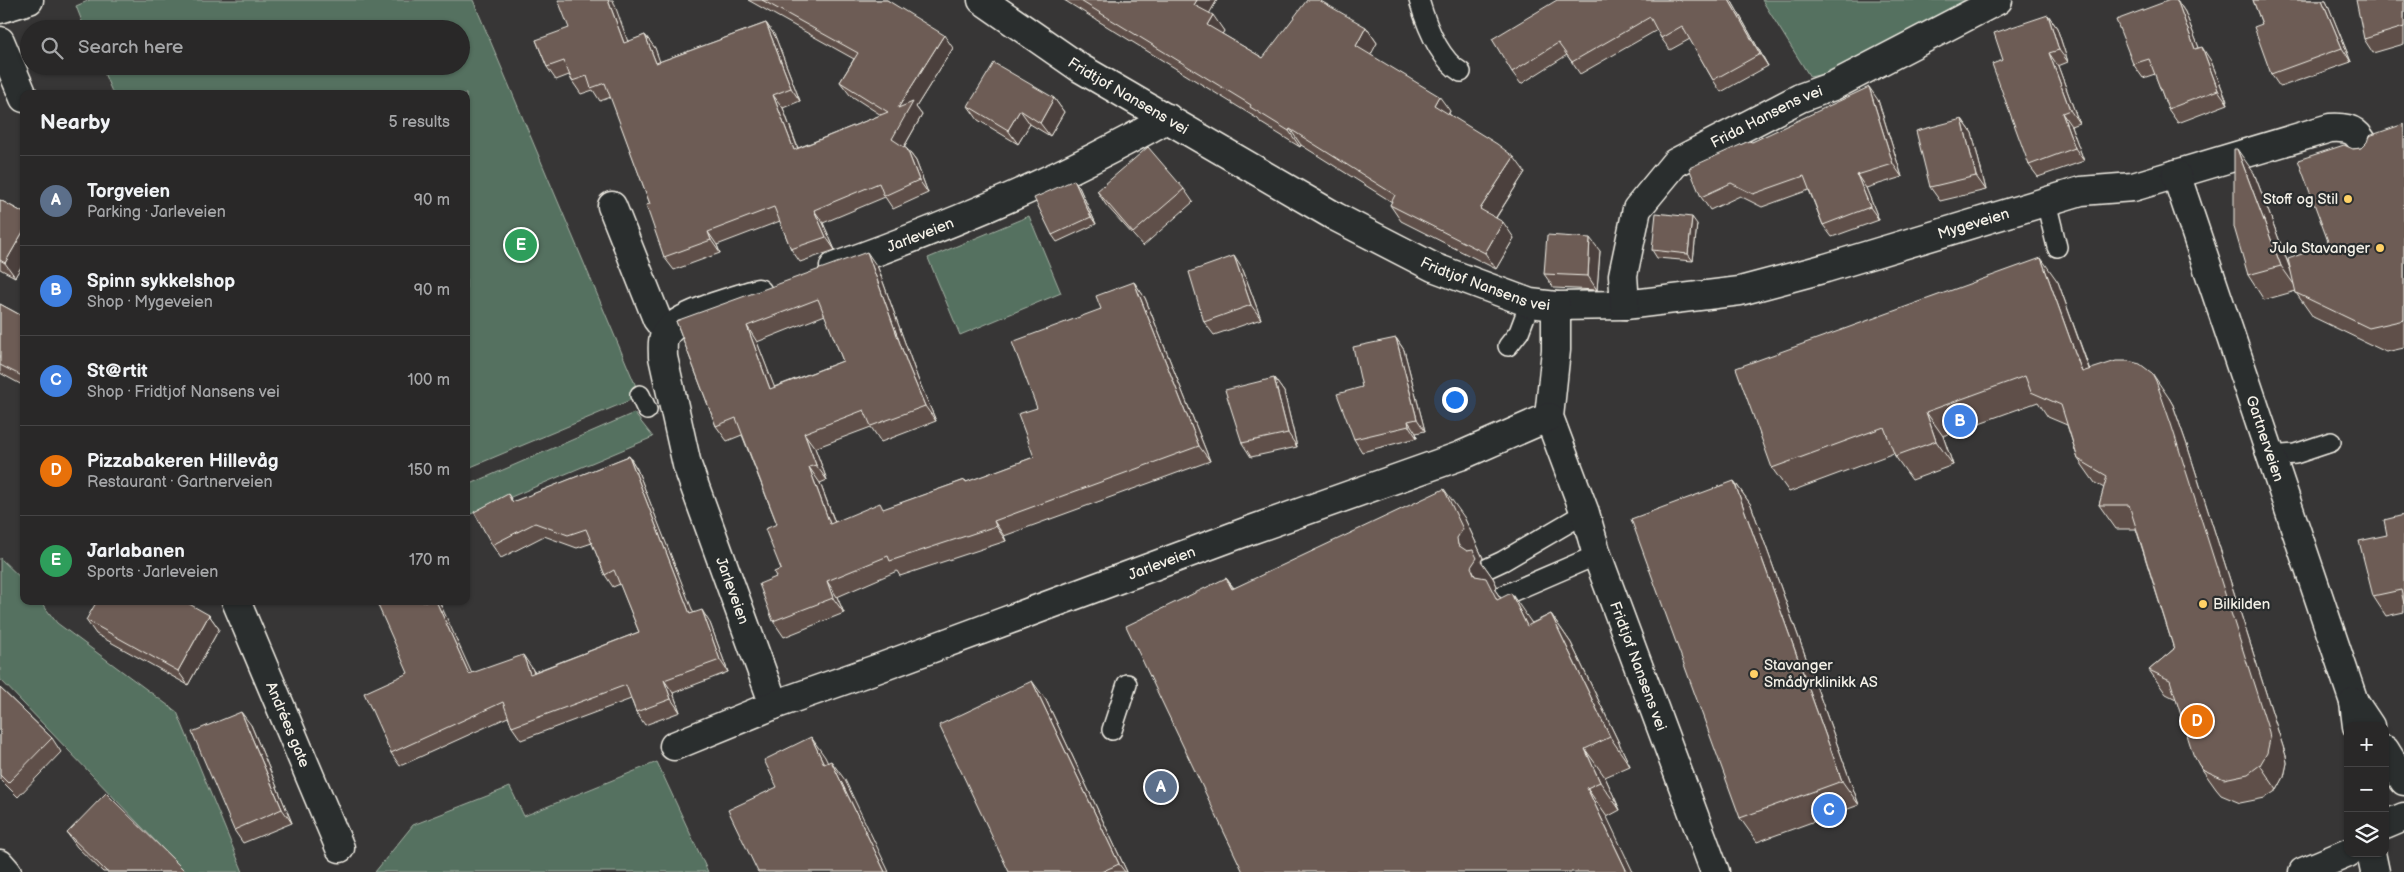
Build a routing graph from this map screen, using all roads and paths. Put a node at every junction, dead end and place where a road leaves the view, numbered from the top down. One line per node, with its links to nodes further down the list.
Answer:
1 (29, 0): 5 (street)
2 (982, 0): 9 (street, Fridtjof Nansens vei)
3 (1418, 0): 7 (lane)
4 (1998, 0): 18 (street, Frida Hansens vei)
5 (0, 10)
6 (0, 41): 8 (street)
7 (1461, 72)
8 (21, 90)
9 (1168, 118): 15 (street, Jarleveien); 17 (street, Fridtjof Nansens vei)
10 (2371, 158): 11 (street, Mygeveien)
11 (2176, 174): 12 (street, Mygeveien); 23 (street, Gartnerveien)
12 (2046, 202): 14 (lane); 18 (street, Mygeveien)
13 (612, 206): 19 (street)
14 (2057, 247)
15 (811, 275)
16 (782, 285): 19 (street)
17 (1543, 305): 18 (street, Mygeveien); 20 (lane); 21 (street, Fridtjof Nansens vei)
18 (1625, 305)
19 (666, 332): 30 (street, Jarleveien)
20 (1508, 346)
21 (1549, 416): 24 (street, Fridtjof Nansens vei); 30 (street, Jarleveien)
22 (2332, 442): 23 (lane)
23 (2271, 456): 31 (street, Gartnerveien)
24 (1585, 513): 25 (street, Fridtjof Nansens vei); 26 (lane)
25 (1597, 555): 27 (lane); 43 (street, Fridtjof Nansens vei)
26 (1488, 568)
27 (1502, 596)
28 (238, 605): 38 (street, Andrées gate)
29 (1127, 684): 32 (lane)
30 (774, 705): 33 (street, Jarleveien)
31 (2356, 714)
32 (1112, 730)
33 (674, 746)
34 (2389, 757): 35 (street)
35 (2404, 781)
36 (2404, 817): 37 (street)
37 (2389, 823)
38 (340, 848)
39 (2344, 855): 44 (street)
40 (2372, 857): 45 (street)
41 (0, 864): 42 (street)
42 (7, 872)
43 (1715, 872)
44 (2303, 872)
45 (2375, 872)

